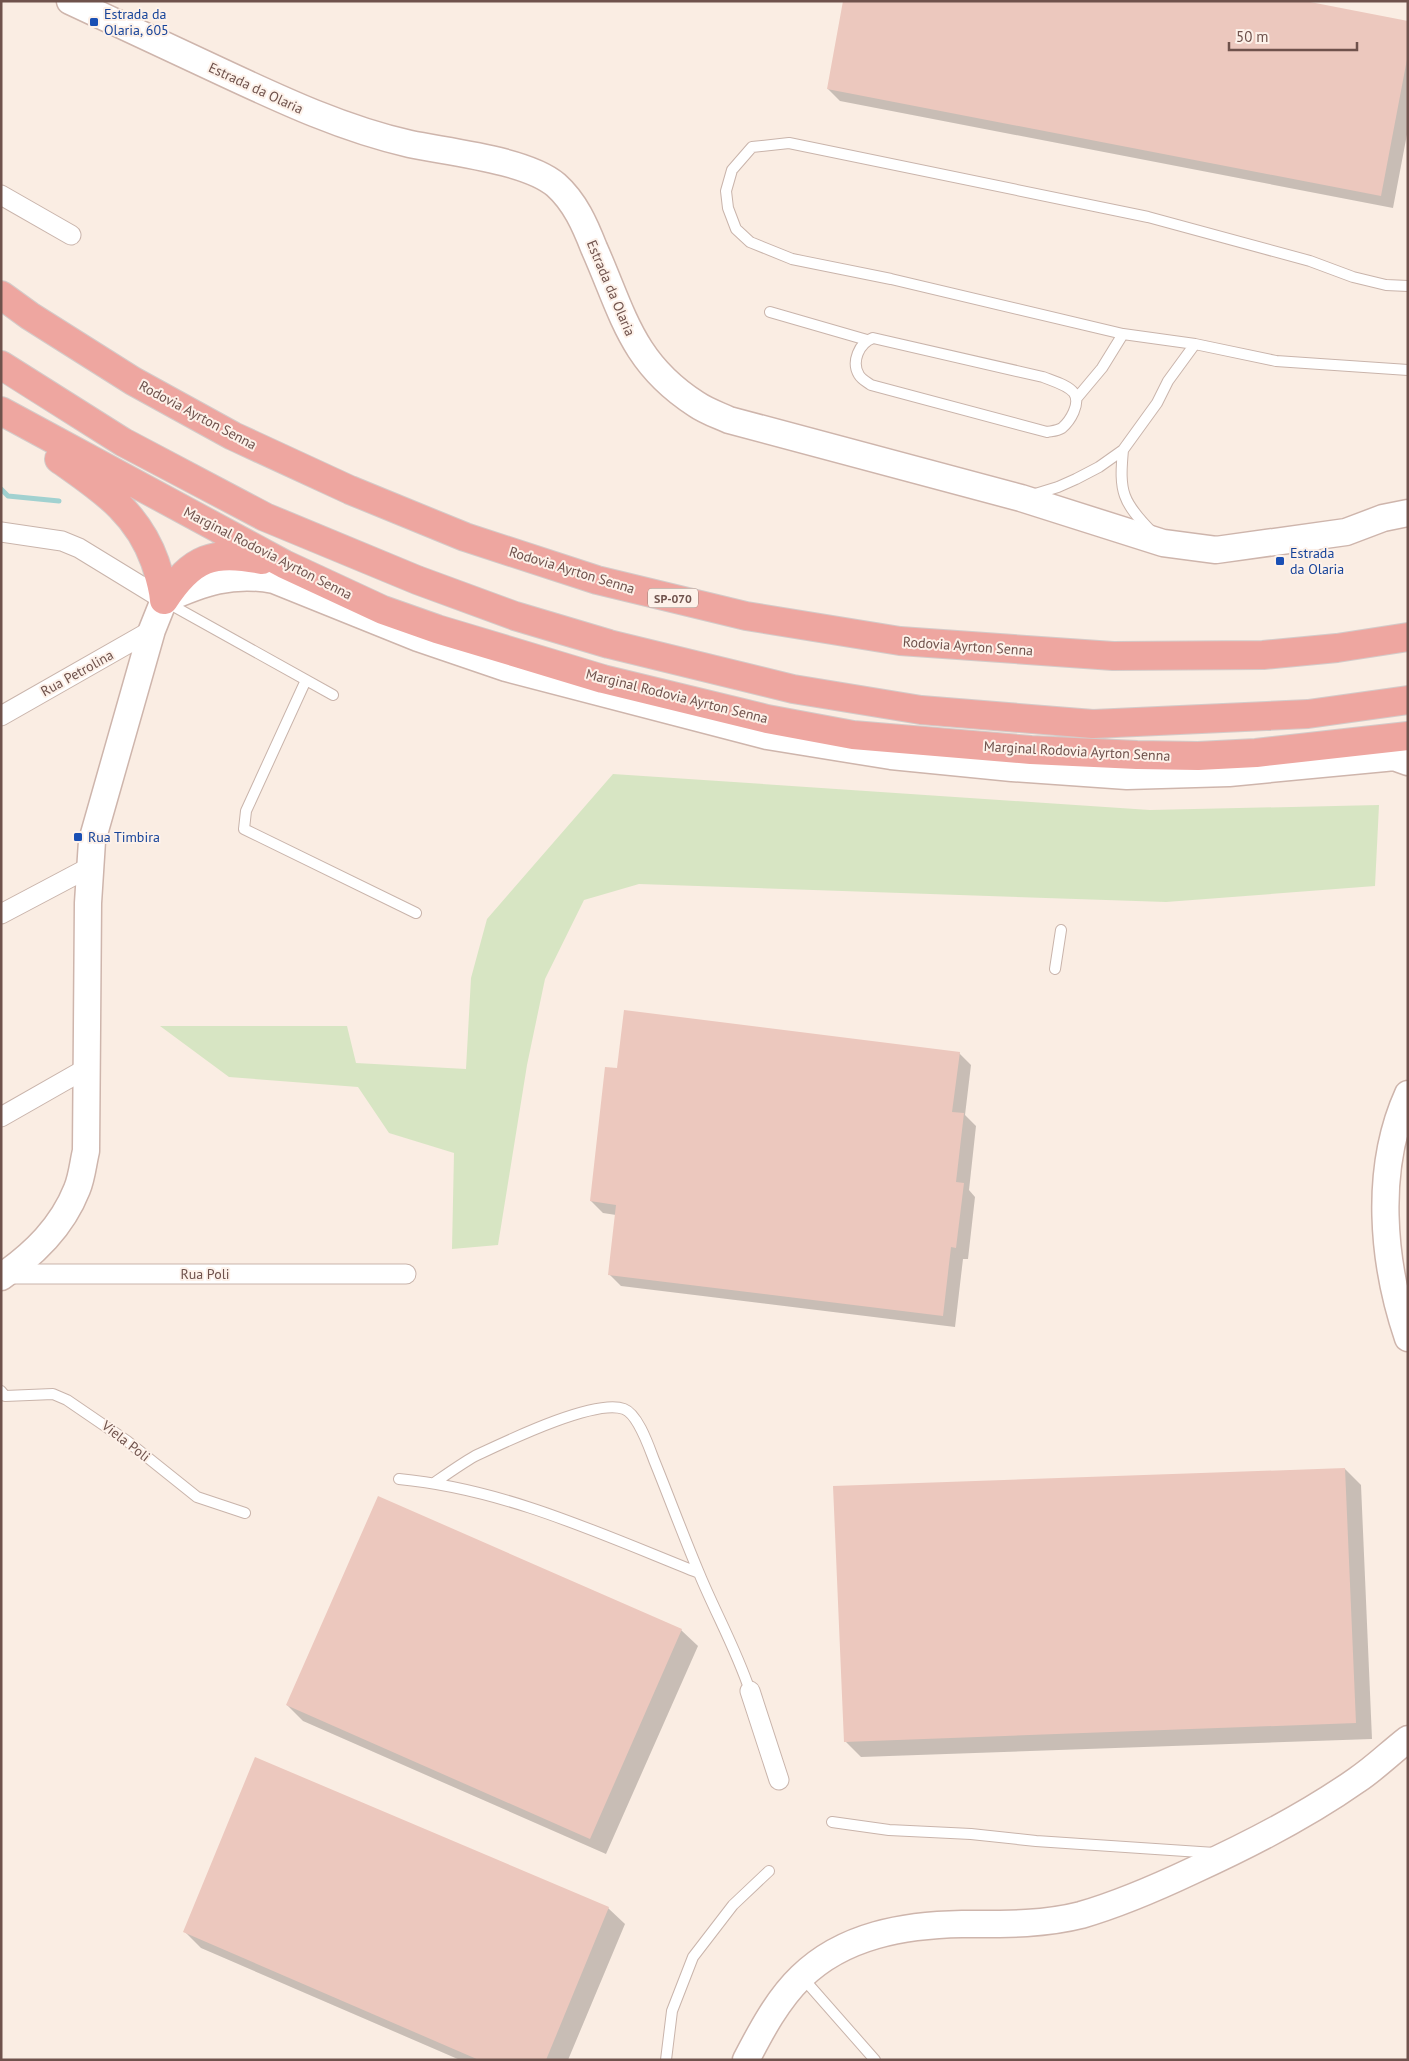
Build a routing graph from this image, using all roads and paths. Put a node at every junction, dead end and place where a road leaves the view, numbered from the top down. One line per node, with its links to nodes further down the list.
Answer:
1 (70, 1): 15 (street, Estrada da Olaria)
2 (1, 196): 3 (street)
3 (71, 235)
4 (1408, 286): 7 (lane)
5 (1, 296): 24 (highway, Rodovia Ayrton Senna / SP-070)
6 (770, 312): 8 (lane)
7 (1123, 334): 9 (lane); 12 (lane)
8 (867, 340): 12 (lane); 12 (lane)
9 (1195, 344): 11 (lane); 14 (lane)
10 (1, 365): 27 (highway)
11 (1408, 370)
12 (1076, 399)
13 (1, 412): 21 (highway, Marginal Rodovia Ayrton Senna); 22 (highway)
14 (1123, 450): 15 (lane); 20 (lane)
15 (1021, 498): 20 (street, Estrada da Olaria)
16 (1408, 513): 19 (street, Estrada da Olaria)
17 (1408, 531): 19 (street, Estrada da Olaria)
18 (1, 532): 22 (street)
19 (1346, 532): 20 (street, Estrada da Olaria)
20 (1163, 542)
21 (284, 564): 22 (highway); 29 (highway, Marginal Rodovia Ayrton Senna)
22 (164, 600): 23 (street); 25 (lane); 30 (street, Marginal Rodovia Ayrton Senna)
23 (152, 630): 28 (street, Rua Petrolina); 31 (street)
24 (1408, 637)
25 (306, 680): 26 (lane); 32 (lane)
26 (333, 695)
27 (1408, 700)
28 (1, 716)
29 (1408, 736)
30 (1408, 762)
31 (90, 867): 33 (street); 36 (street)
32 (416, 913)
33 (1, 914)
34 (1061, 930): 35 (lane)
35 (1055, 969)
36 (87, 1068): 38 (street); 42 (street)
37 (1408, 1094): 40 (street)
38 (1, 1116)
39 (1408, 1132): 40 (street)
40 (1391, 1152): 43 (street)
41 (406, 1274): 42 (street, Rua Poli)
42 (3, 1276)
43 (1408, 1338)
44 (1, 1391): 47 (lane, Viela Poli)
45 (399, 1479): 46 (lane)
46 (434, 1483): 48 (lane); 48 (lane)
47 (245, 1513)
48 (699, 1573): 49 (lane)
49 (750, 1690): 51 (street)
50 (1408, 1738): 53 (street)
51 (779, 1780)
52 (832, 1822): 53 (lane)
53 (1228, 1854): 55 (street)
54 (769, 1870): 56 (lane)
55 (802, 1976): 57 (street); 58 (lane)
56 (666, 2060)
57 (746, 2060)
58 (875, 2060)

